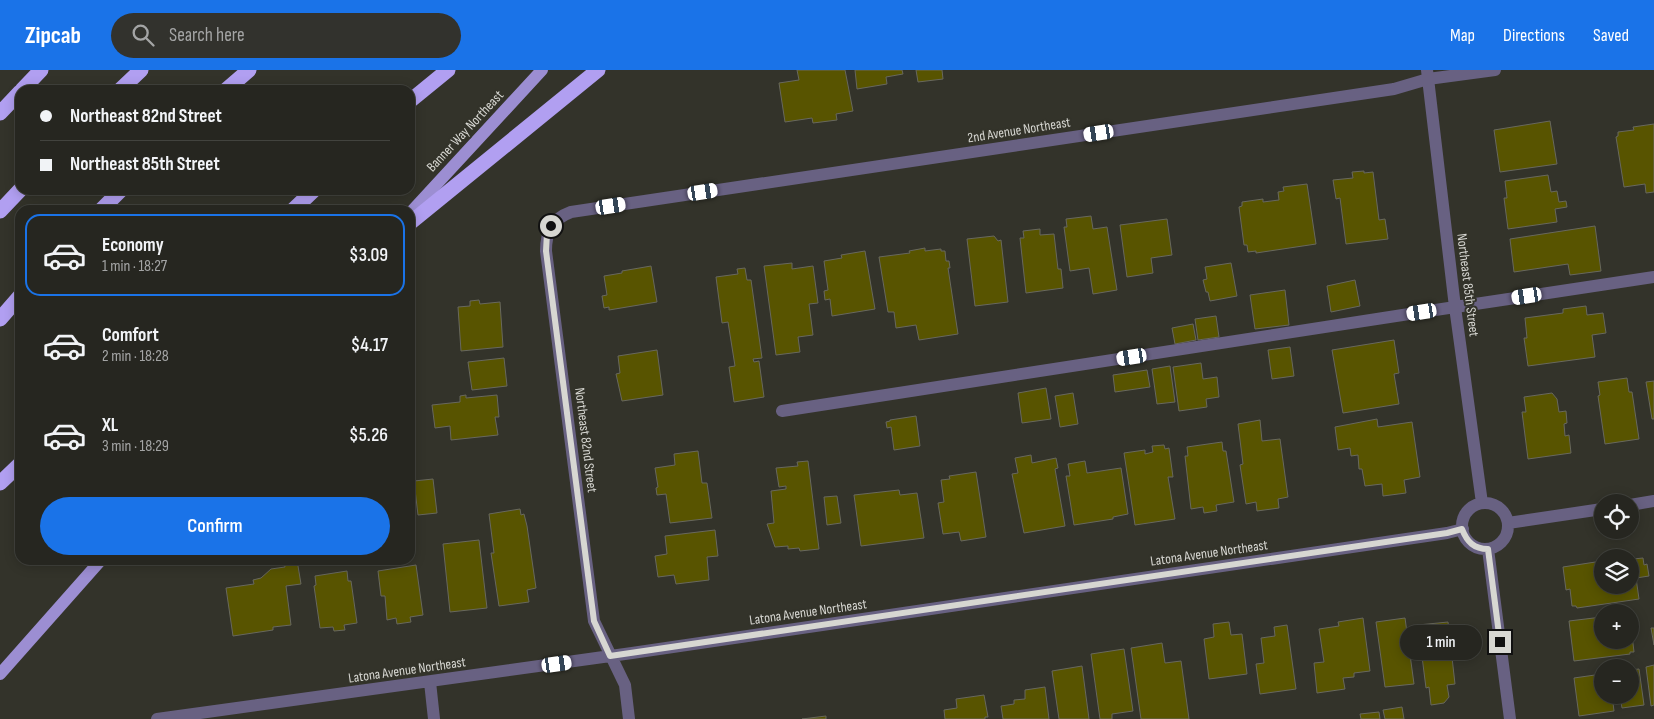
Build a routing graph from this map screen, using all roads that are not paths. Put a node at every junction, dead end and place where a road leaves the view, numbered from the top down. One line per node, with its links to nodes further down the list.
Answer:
1 (41, 70): 9 (highway)
2 (141, 70): 10 (highway)
3 (249, 70): 11 (highway)
4 (448, 70): 13 (highway)
5 (542, 70): 20 (main road, Banner Way Northeast)
6 (598, 70): 22 (highway)
7 (1495, 70): 8 (street, 2nd Avenue Northeast)
8 (1427, 75): 23 (street, 2nd Avenue Northeast); 26 (street, Northeast 85th Street)
9 (27, 85)
10 (125, 85)
11 (232, 85)
12 (15, 97): 14 (highway)
13 (415, 97)
14 (0, 113)
15 (15, 195): 21 (highway)
16 (116, 195): 18 (highway)
17 (309, 195): 19 (highway)
18 (106, 205)
19 (298, 205)
20 (415, 208)
21 (0, 211)
22 (415, 220)
23 (551, 226): 39 (street, Northeast 82nd Street)
24 (1654, 277): 26 (street)
25 (15, 302): 27 (highway)
26 (1455, 307): 28 (street); 32 (street, Northeast 85th Street)
27 (0, 319)
28 (782, 411)
29 (15, 469): 30 (highway)
30 (0, 483)
31 (1654, 501): 33 (street)
32 (1482, 503): 35 (street); 36 (street)
33 (1639, 504)
34 (1594, 510): 35 (street)
35 (1508, 523): 37 (street)
36 (1462, 529): 37 (street); 39 (street, Latona Avenue Northeast)
37 (1488, 549): 45 (street)
38 (97, 565): 40 (main road)
39 (610, 656): 41 (street, Latona Avenue Northeast); 44 (street, Northeast 82nd Street)
40 (0, 674)
41 (430, 682): 42 (street, Latona Avenue Northeast); 43 (street)
42 (157, 719)
43 (434, 719)
44 (629, 719)
45 (1510, 719)

